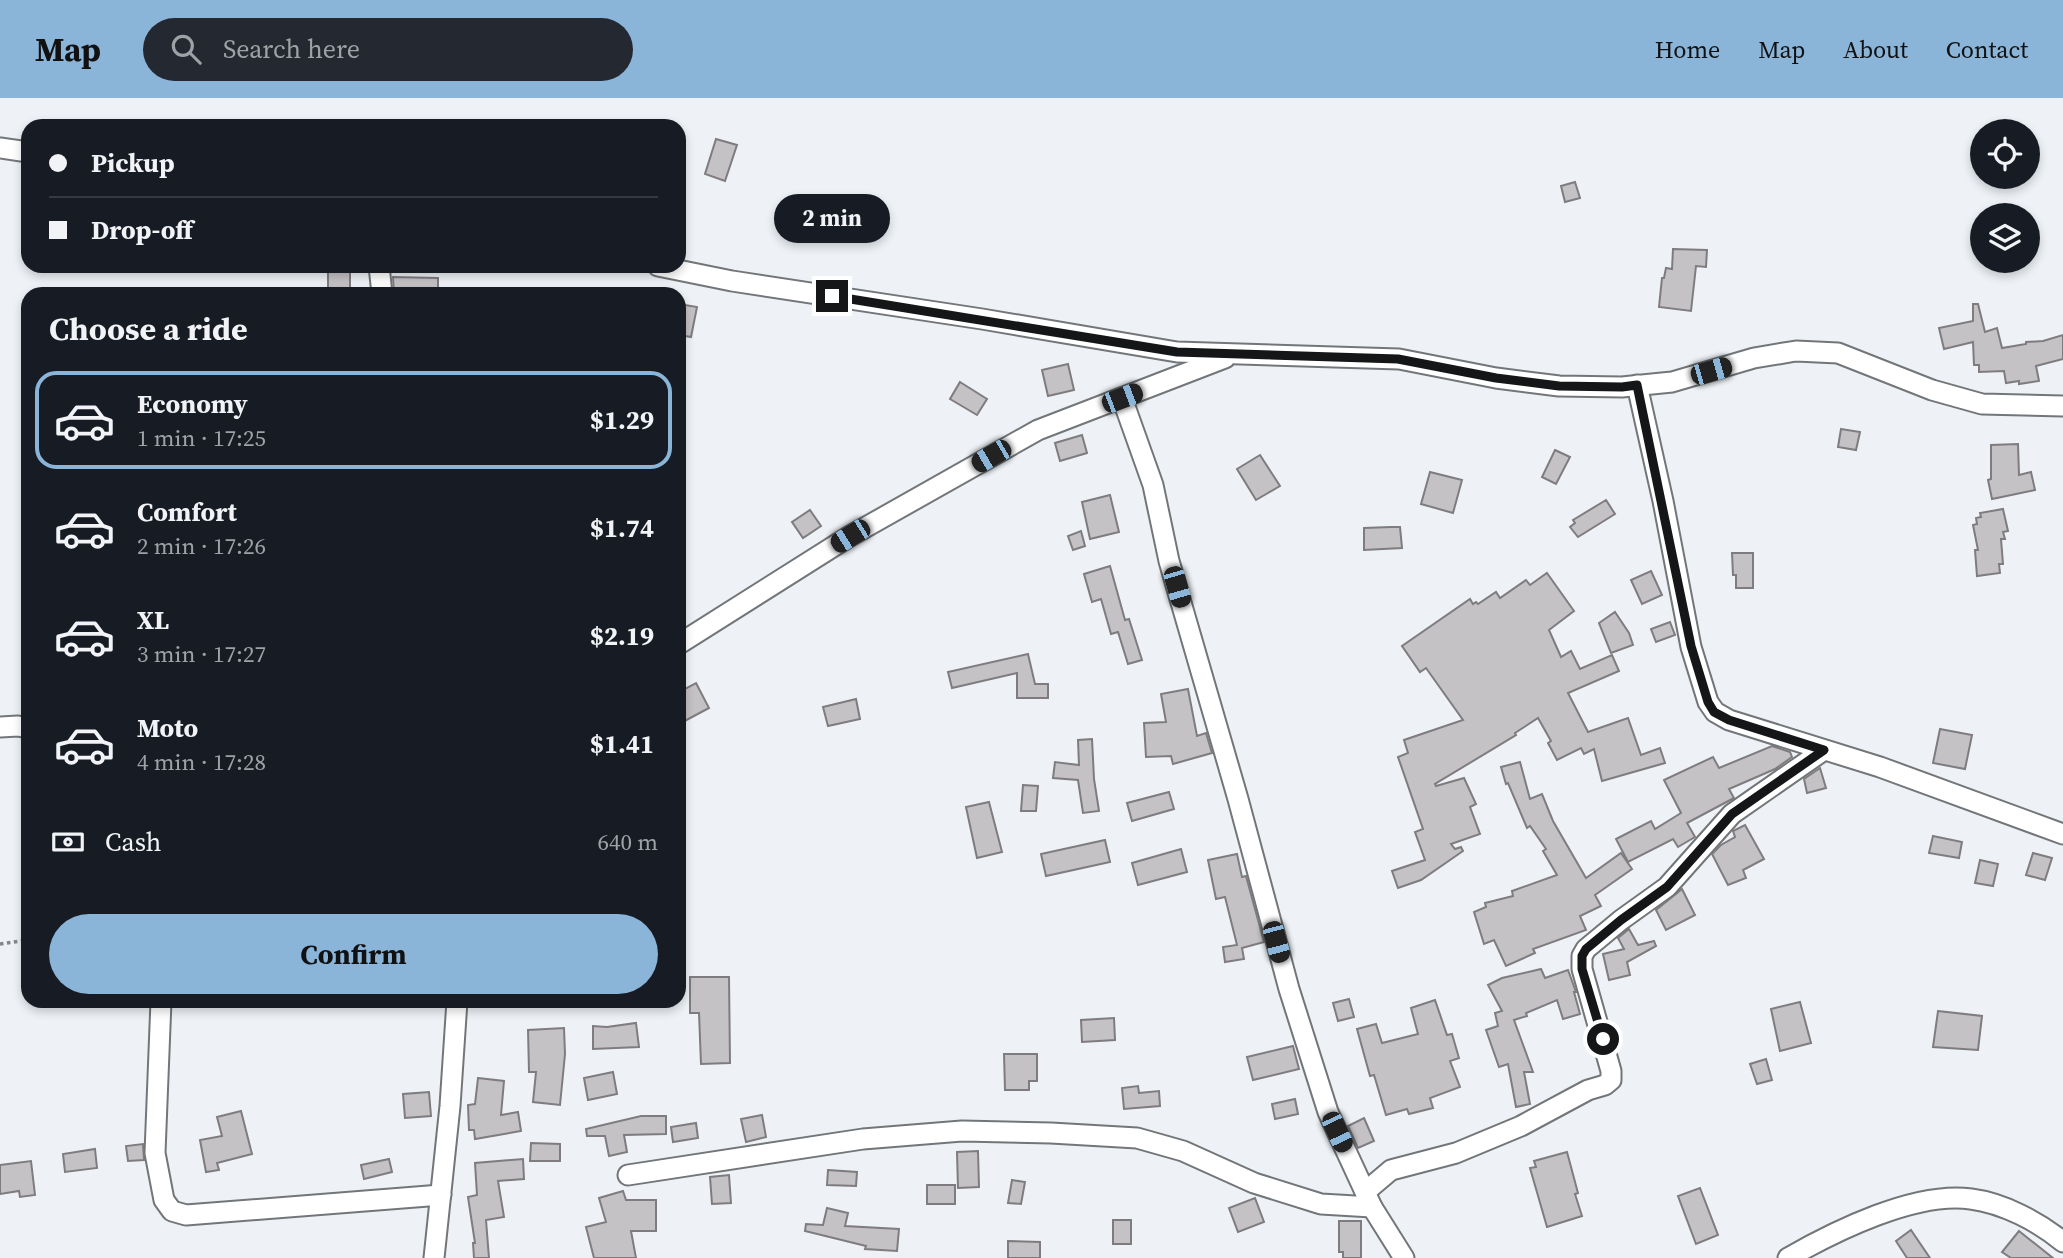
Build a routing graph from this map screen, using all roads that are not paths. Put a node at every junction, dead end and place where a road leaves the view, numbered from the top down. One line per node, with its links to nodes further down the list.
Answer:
1 (0, 148): 2 (street)
2 (21, 151)
3 (686, 272): 4 (street)
4 (1233, 355): 5 (street); 6 (street)
5 (1637, 385): 7 (street); 11 (street)
6 (1122, 398): 8 (street); 17 (street)
7 (2063, 406)
8 (686, 640)
9 (0, 727): 10 (street)
10 (21, 727)
11 (1824, 750): 12 (street); 17 (street)
12 (2063, 834)
13 (161, 1008): 16 (street)
14 (457, 1008): 16 (street)
15 (628, 1175): 17 (street)
16 (441, 1195): 19 (street)
17 (1368, 1199): 20 (street)
18 (2063, 1242): 21 (street)
19 (434, 1258)
20 (1404, 1258)
21 (1788, 1258)

